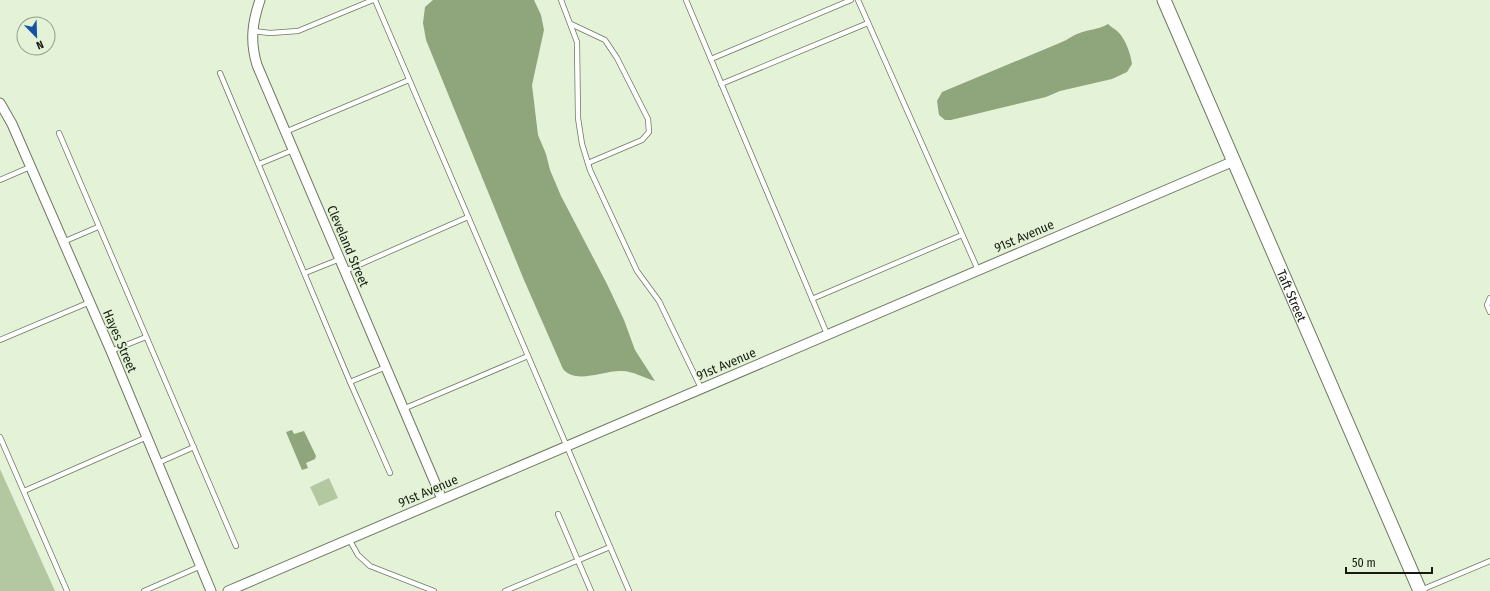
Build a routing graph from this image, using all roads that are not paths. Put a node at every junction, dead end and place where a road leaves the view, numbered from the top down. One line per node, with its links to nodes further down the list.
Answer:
1 (260, 0): 10 (street, Cleveland Street)
2 (374, 0): 10 (lane); 13 (lane)
3 (561, 0): 9 (lane)
4 (686, 0): 11 (lane)
5 (851, 0): 11 (lane)
6 (858, 0): 8 (lane)
7 (1164, 0): 19 (main road, Taft Street)
8 (868, 23): 14 (lane); 26 (lane)
9 (571, 24): 20 (lane); 20 (lane)
10 (252, 30): 16 (street, Cleveland Street)
11 (711, 59): 14 (lane)
12 (220, 73): 21 (lane)
13 (409, 80): 16 (lane); 24 (lane)
14 (721, 84): 33 (lane)
15 (0, 103): 22 (street, Hayes Street)
16 (285, 132): 18 (street, Cleveland Street)
17 (59, 133): 25 (lane)
18 (293, 150): 21 (lane); 28 (street, Cleveland Street)
19 (1234, 161): 29 (street, 91st Avenue); 68 (main road, Taft Street)
20 (588, 163): 43 (lane)
21 (259, 164): 31 (lane)
22 (30, 167): 23 (lane); 27 (street, Hayes Street)
23 (0, 180)
24 (468, 217): 30 (lane); 40 (lane)
25 (98, 227): 27 (lane); 37 (lane)
26 (962, 235): 29 (lane); 33 (lane)
27 (63, 242): 34 (street, Hayes Street)
28 (340, 259): 30 (street, Cleveland Street); 31 (lane)
29 (978, 270): 36 (street, 91st Avenue)
30 (345, 271): 41 (street, Cleveland Street)
31 (305, 274): 42 (lane)
32 (1490, 298): 35 (lane)
33 (812, 299): 36 (lane)
34 (90, 302): 38 (lane); 39 (street, Hayes Street)
35 (1490, 312)
36 (827, 334): 43 (street, 91st Avenue)
37 (146, 337): 39 (lane); 48 (lane)
38 (0, 340)
39 (111, 351): 46 (street, Hayes Street)
40 (528, 356): 44 (lane); 47 (lane)
41 (386, 367): 42 (lane); 44 (street, Cleveland Street)
42 (350, 382): 50 (lane)
43 (701, 388): 47 (street, 91st Avenue)
44 (403, 410): 52 (street, Cleveland Street)
45 (0, 437): 51 (lane)
46 (147, 437): 49 (street, Hayes Street); 51 (lane)
47 (566, 446): 52 (street, 91st Avenue); 56 (lane)
48 (194, 447): 49 (lane); 55 (lane)
49 (158, 463): 59 (street, Hayes Street)
50 (390, 473)
51 (24, 491): 60 (lane)
52 (442, 499): 54 (street, 91st Avenue)
53 (558, 514): 57 (lane)
54 (349, 539): 63 (street, 91st Avenue); 64 (lane)
55 (236, 546)
56 (610, 547): 57 (lane); 67 (lane)
57 (578, 561): 65 (lane); 66 (lane)
58 (1490, 561): 68 (lane)
59 (200, 566): 61 (lane); 62 (street, Hayes Street)
60 (67, 591)
61 (144, 591)
62 (211, 591)
63 (228, 591)
64 (434, 591)
65 (505, 591)
66 (591, 591)
67 (629, 591)
68 (1420, 591)

